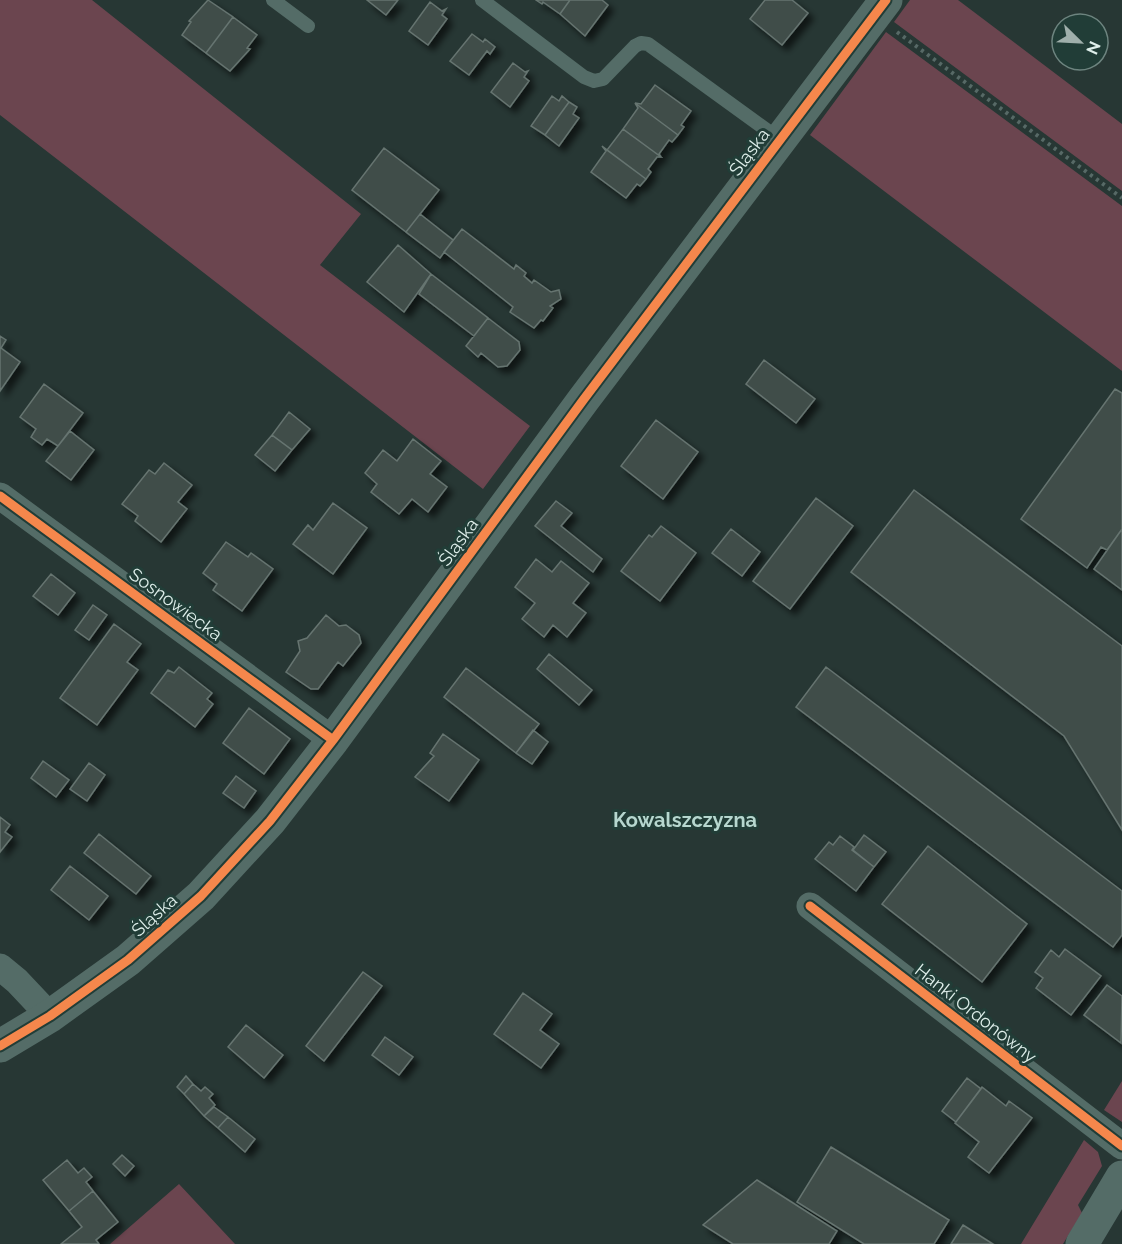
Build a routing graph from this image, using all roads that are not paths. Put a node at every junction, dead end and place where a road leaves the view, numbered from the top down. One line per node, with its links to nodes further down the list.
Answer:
1 (273, 0): 4 (lane)
2 (482, 0): 5 (lane)
3 (888, 13): 5 (street, Śląska)
4 (308, 26)
5 (779, 139): 7 (street, Śląska)
6 (0, 496): 7 (street, Sosnowiecka)
7 (333, 740): 10 (street, Śląska)
8 (810, 906): 12 (street, Hanki Ordonówny)
9 (0, 967): 10 (street)
10 (51, 1016): 11 (street, Śląska)
11 (0, 1046)
12 (1122, 1146)
13 (1122, 1177): 14 (street)
14 (1082, 1244)

